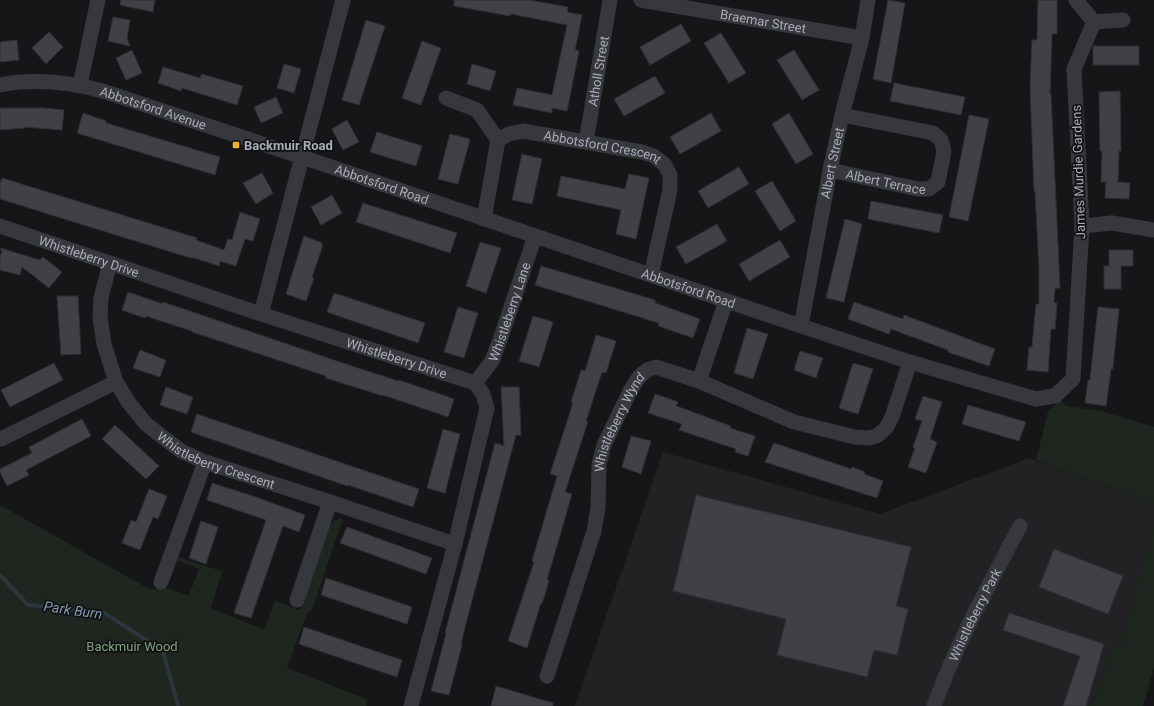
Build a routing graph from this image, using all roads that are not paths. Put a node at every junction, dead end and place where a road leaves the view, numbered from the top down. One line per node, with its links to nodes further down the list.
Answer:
1 (98, 0): 11 (street)
2 (343, 0): 16 (street)
3 (610, 0): 15 (street, Atholl Street)
4 (641, 0): 9 (street, Braemar Street)
5 (868, 0): 9 (street, Albert Street)
6 (1076, 0): 8 (street)
7 (1123, 20): 8 (street)
8 (1094, 22): 20 (street, James Murdie Gardens)
9 (862, 38): 13 (street, Albert Street)
10 (0, 85): 11 (street, Abbotsford Avenue)
11 (80, 85): 16 (street, Abbotsford Avenue)
12 (446, 98): 14 (street)
13 (842, 115): 17 (street, Albert Street); 17 (street, Albert Terrace)
14 (498, 140): 15 (street, Abbotsford Crescent); 18 (street)
15 (586, 142): 24 (street, Abbotsford Crescent)
16 (302, 157): 18 (street, Abbotsford Road); 26 (street)
17 (830, 170): 27 (street, Albert Street)
18 (484, 219): 22 (street, Abbotsford Road)
19 (0, 226): 23 (street, Whistleberry Drive)
20 (1082, 226): 21 (street); 29 (street, James Murdie Gardens)
21 (1154, 230)
22 (535, 236): 24 (street, Abbotsford Road); 32 (street, Whistleberry Lane)
23 (110, 263): 26 (street, Whistleberry Drive); 31 (street, Whistleberry Crescent)
24 (651, 275): 25 (street, Abbotsford Road)
25 (726, 301): 27 (street, Abbotsford Road); 30 (street)
26 (261, 314): 32 (street, Whistleberry Drive)
27 (801, 326): 28 (street, Abbotsford Road)
28 (910, 362): 29 (street, Abbotsford Road); 30 (street, Whistleberry Wynd)
29 (1073, 379)
30 (699, 381): 40 (street, Whistleberry Wynd)
31 (116, 382): 33 (street); 34 (street, Whistleberry Crescent)
32 (476, 382): 37 (street)
33 (1, 439)
34 (204, 462): 35 (street, Whistleberry Crescent); 38 (street)
35 (330, 502): 37 (street, Whistleberry Crescent); 39 (street)
36 (1020, 526): 42 (street, Whistleberry Park)
37 (455, 544): 41 (street)
38 (161, 582)
39 (297, 600)
40 (547, 676)
41 (411, 706)
42 (934, 706)

